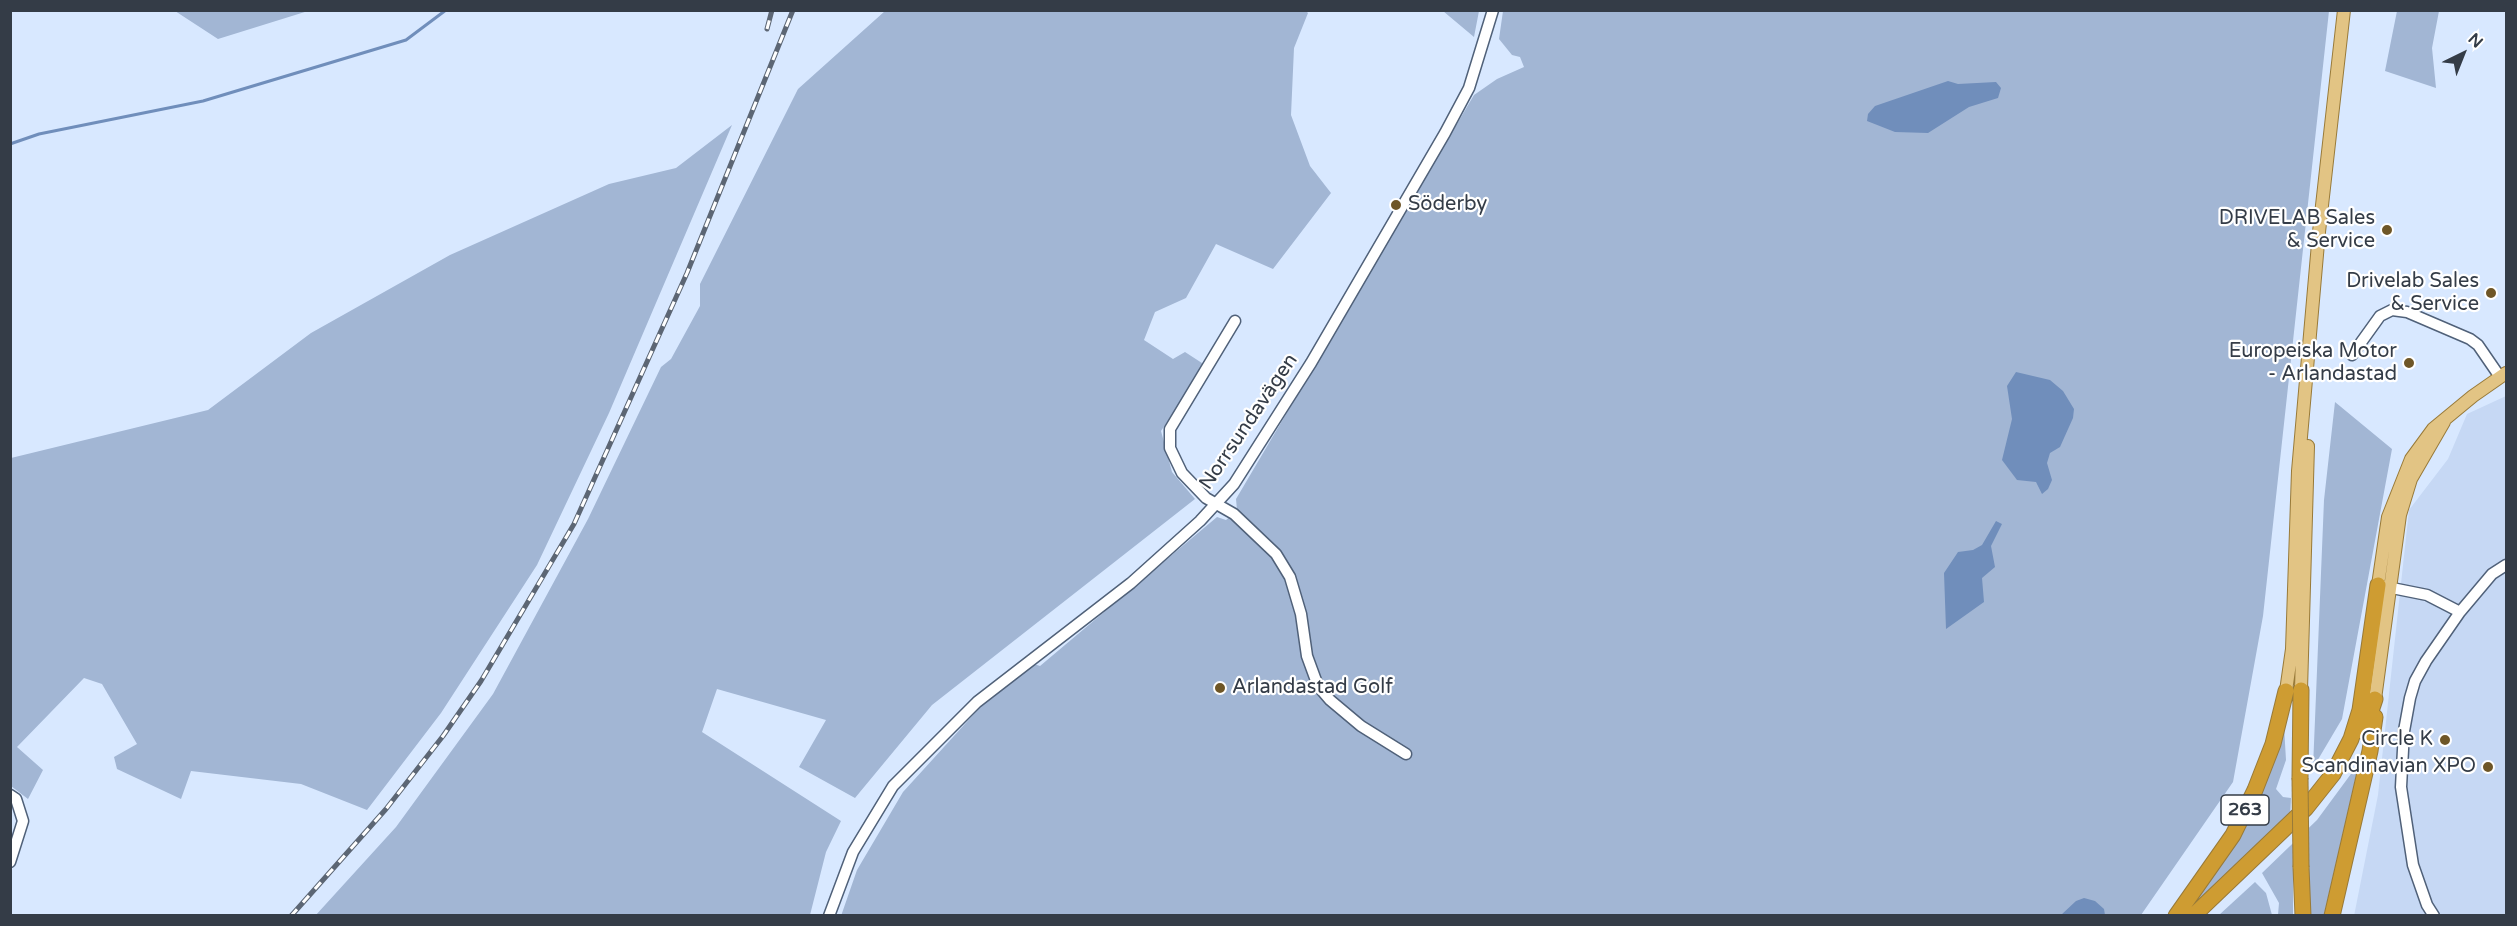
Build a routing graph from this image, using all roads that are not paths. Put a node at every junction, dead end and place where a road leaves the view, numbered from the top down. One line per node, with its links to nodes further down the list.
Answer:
1 (1493, 10): 6 (street, Norrsundavägen)
2 (2344, 10): 10 (main road, 263)
3 (1235, 321): 6 (street)
4 (2352, 355): 5 (street)
5 (2503, 375): 8 (main road)
6 (1218, 504): 12 (street); 15 (street, Norrsundavägen)
7 (2506, 565): 9 (street)
8 (2383, 586): 9 (street); 11 (main road); 17 (highway)
9 (2460, 612): 21 (street)
10 (2294, 691): 16 (highway, 263); 19 (highway, 263, bridge)
11 (2375, 699): 18 (highway); 20 (highway)
12 (1406, 754)
13 (10, 795): 14 (street)
14 (10, 862)
15 (829, 915)
16 (2176, 915)
17 (2193, 915)
18 (2208, 915)
19 (2303, 915)
20 (2332, 915)
21 (2434, 915)

